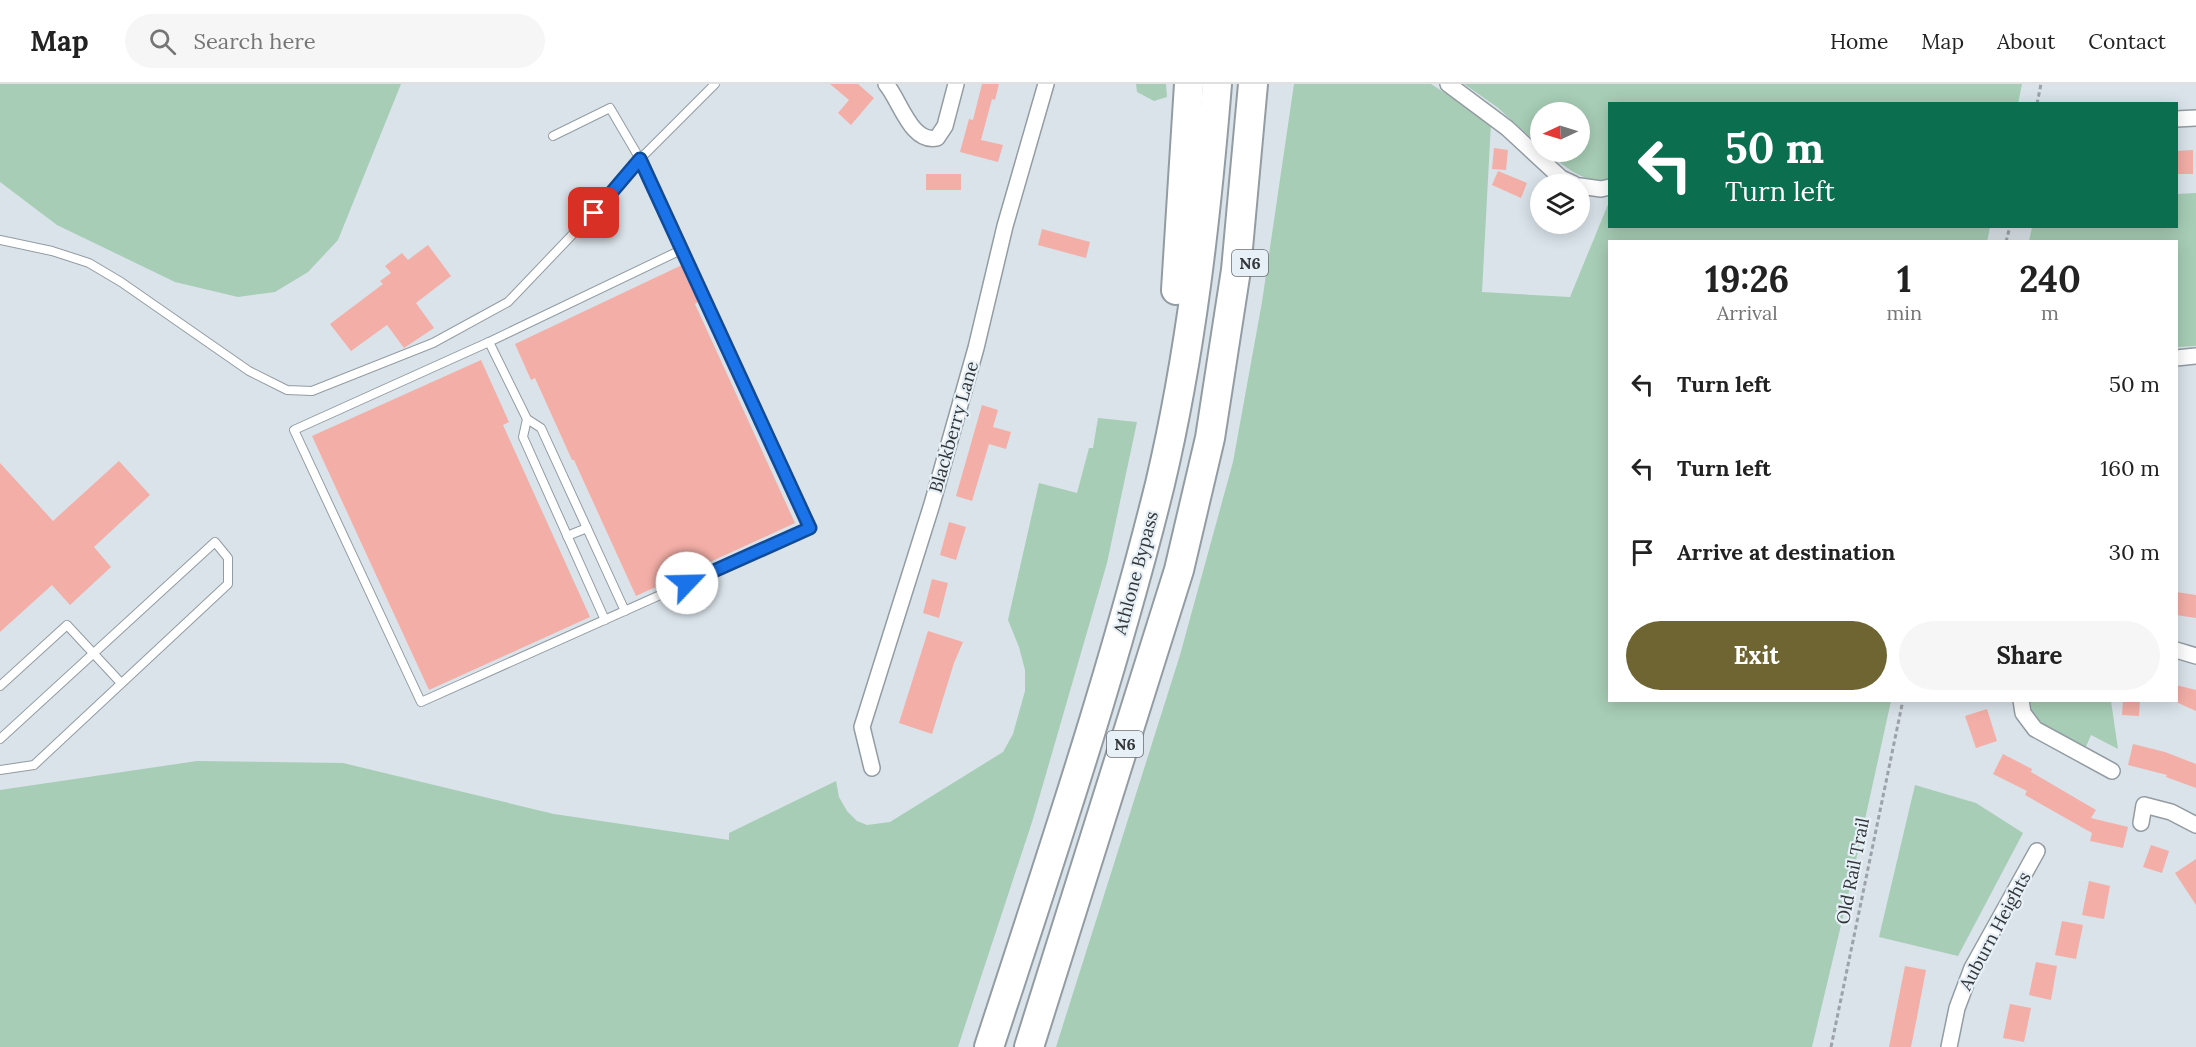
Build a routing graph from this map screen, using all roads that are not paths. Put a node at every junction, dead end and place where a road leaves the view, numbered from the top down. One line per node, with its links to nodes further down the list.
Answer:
1 (715, 84): 13 (lane)
2 (886, 84): 3 (street)
3 (956, 84)
4 (1046, 84): 36 (street, Blackberry Lane)
5 (1189, 84): 33 (highway, N6)
6 (1216, 84): 33 (highway, Athlone Bypass / N6)
7 (1253, 84): 23 (highway, N6)
8 (1273, 84): 23 (highway, N6)
9 (1448, 84): 14 (street)
10 (2196, 118): 11 (street)
11 (2178, 119)
12 (553, 136): 13 (lane)
13 (640, 159): 17 (lane); 18 (lane)
14 (1557, 174)
15 (1608, 187): 16 (street)
16 (1590, 188)
17 (0, 240)
18 (681, 250): 19 (lane); 26 (lane)
19 (489, 342): 22 (lane); 27 (lane)
20 (2196, 356): 21 (street)
21 (2178, 358)
22 (526, 419): 24 (lane); 25 (lane)
23 (1210, 438): 43 (highway, N6)
24 (587, 528): 25 (lane); 26 (lane)
25 (567, 536): 27 (lane)
26 (625, 611): 27 (lane)
27 (605, 620)
28 (2178, 651): 30 (street)
29 (93, 652): 31 (lane); 31 (lane); 32 (lane); 35 (lane)
30 (2196, 656)
31 (121, 683): 37 (lane)
32 (0, 686)
33 (1104, 693): 42 (highway, Athlone Bypass / N6)
34 (2021, 702): 38 (street)
35 (0, 739)
36 (872, 768)
37 (0, 770)
38 (2112, 771)
39 (2142, 823): 40 (street)
40 (2196, 825)
41 (2037, 852): 44 (street, Auburn Heights)
42 (989, 1047)
43 (1029, 1047)
44 (1949, 1047)

